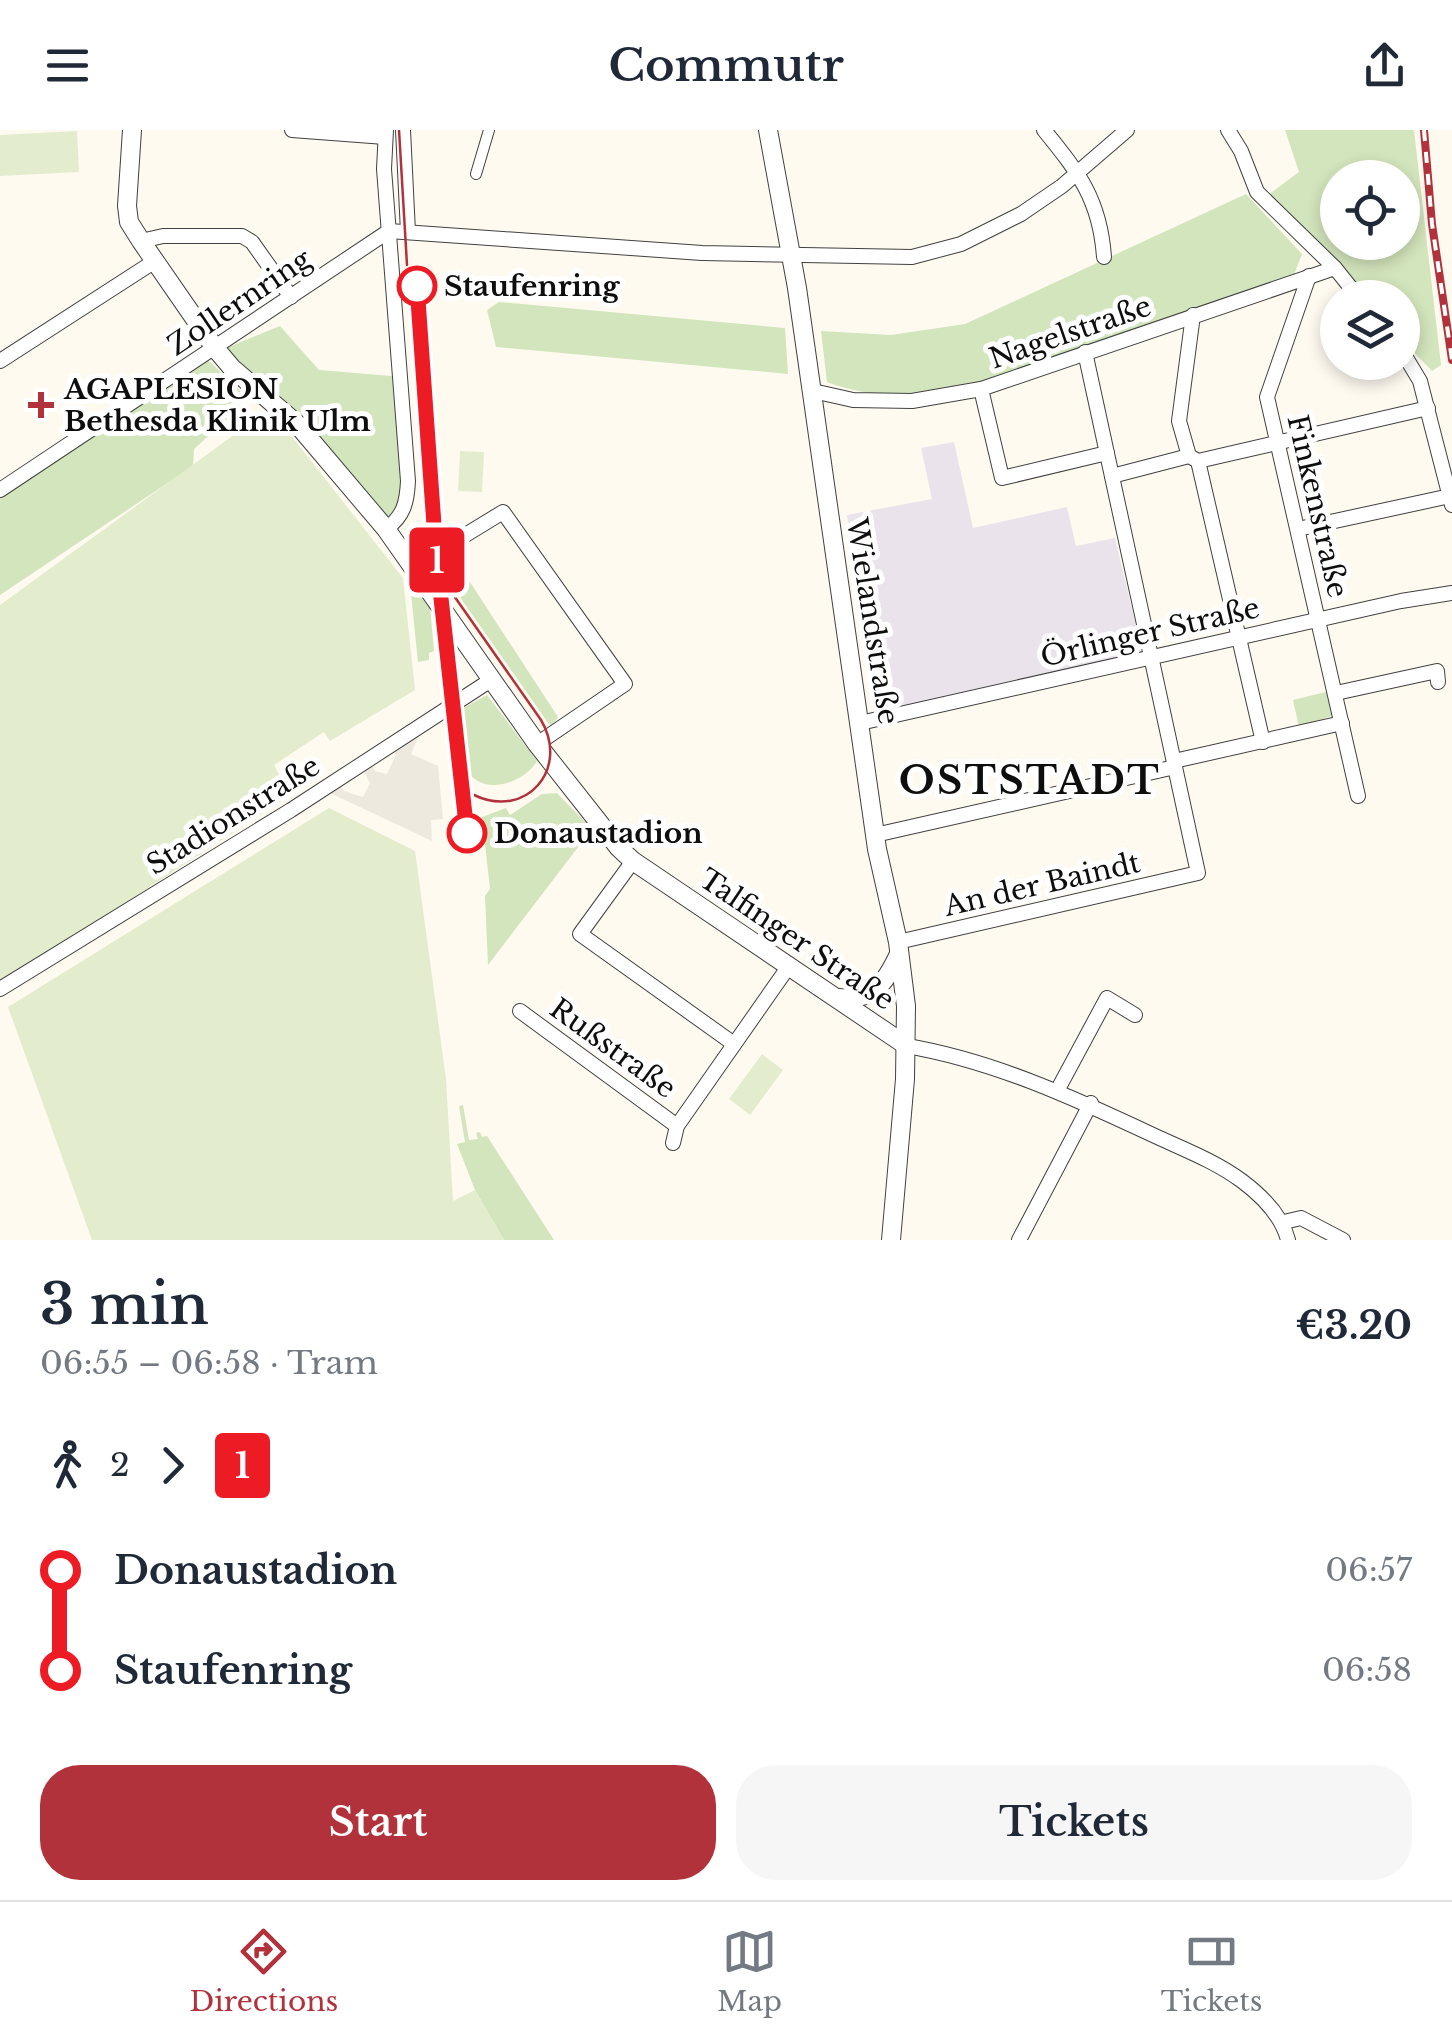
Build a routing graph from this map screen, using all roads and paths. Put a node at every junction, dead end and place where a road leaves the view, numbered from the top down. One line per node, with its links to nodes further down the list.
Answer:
1 (132, 130): 14 (street, Talfinger Straße)
2 (292, 130): 9 (street)
3 (403, 130): 13 (street)
4 (488, 130): 11 (street)
5 (768, 130): 15 (street, Wielandstraße)
6 (1044, 130): 10 (street)
7 (1127, 130): 10 (street)
8 (1228, 130): 18 (street)
9 (386, 133): 12 (street)
10 (1078, 172): 15 (street); 16 (street)
11 (476, 174)
12 (389, 231): 13 (street); 21 (street, Zollernring); 36 (street)
13 (408, 232): 15 (street)
14 (141, 241): 17 (street, Talfinger Straße); 21 (street)
15 (792, 257): 28 (street, Wielandstraße)
16 (1104, 257)
17 (155, 261): 23 (street, Talfinger Straße); 25 (street)
18 (1336, 268): 19 (street, Nagelstraße); 20 (street)
19 (1309, 276): 22 (street, Nagelstraße); 30 (street, Finkenstraße)
20 (1345, 280)
21 (291, 298): 23 (street, Zollernring)
22 (1193, 315): 24 (street, Nagelstraße); 32 (street)
23 (215, 348): 34 (street, Zollernring); 36 (street, Talfinger Straße)
24 (1084, 352): 27 (street, Nagelstraße); 31 (street)
25 (0, 361)
26 (1418, 380): 29 (street)
27 (981, 388): 28 (street, Nagelstraße); 31 (street)
28 (813, 392): 46 (street, Wielandstraße)
29 (1428, 408): 30 (street); 35 (street)
30 (1277, 442): 32 (street); 37 (street, Finkenstraße)
31 (1107, 453): 33 (street)
32 (1194, 459): 33 (street); 41 (street)
33 (1112, 476): 42 (street)
34 (0, 490)
35 (1451, 500): 37 (street)
36 (386, 529): 38 (street, Talfinger Straße)
37 (1298, 529): 40 (street, Finkenstraße)
38 (413, 568): 43 (street, Talfinger Straße); 49 (street)
39 (1452, 593): 40 (street, Örlinger Straße)
40 (1319, 620): 41 (street, Örlinger Straße); 45 (street, Finkenstraße)
41 (1240, 637): 42 (street, Örlinger Straße); 48 (street)
42 (1151, 656): 46 (street, Örlinger Straße); 50 (street)
43 (491, 680): 49 (street, Talfinger Straße); 56 (street, Stadionstraße)
44 (1438, 682): 45 (street)
45 (1336, 693): 47 (street, Finkenstraße)
46 (860, 723): 52 (street, Wielandstraße)
47 (1342, 723): 48 (street); 51 (street, Finkenstraße)
48 (1262, 742): 50 (street)
49 (537, 744): 53 (street, Talfinger Straße)
50 (1175, 764): 52 (street); 54 (street, An der Baindt)
51 (1358, 796)
52 (875, 835): 54 (street, Wielandstraße)
53 (633, 862): 55 (street, Talfinger Straße); 60 (street)
54 (903, 945): 57 (street); 61 (street, Wielandstraße)
55 (789, 966): 57 (street, Talfinger Straße); 60 (street)
56 (0, 989)
57 (838, 998): 61 (street, Talfinger Straße)
58 (520, 1011): 64 (street, Rußstraße)
59 (1135, 1014): 62 (street)
60 (734, 1044): 64 (street)
61 (907, 1046): 62 (street); 67 (street, Wielandstraße)
62 (1057, 1091): 63 (street)
63 (1090, 1104): 66 (street); 68 (street)
64 (677, 1126): 65 (street)
65 (673, 1143)
66 (1284, 1222): 69 (street); 70 (street)
67 (891, 1240)
68 (1019, 1240)
69 (1288, 1240)
70 (1342, 1240)

